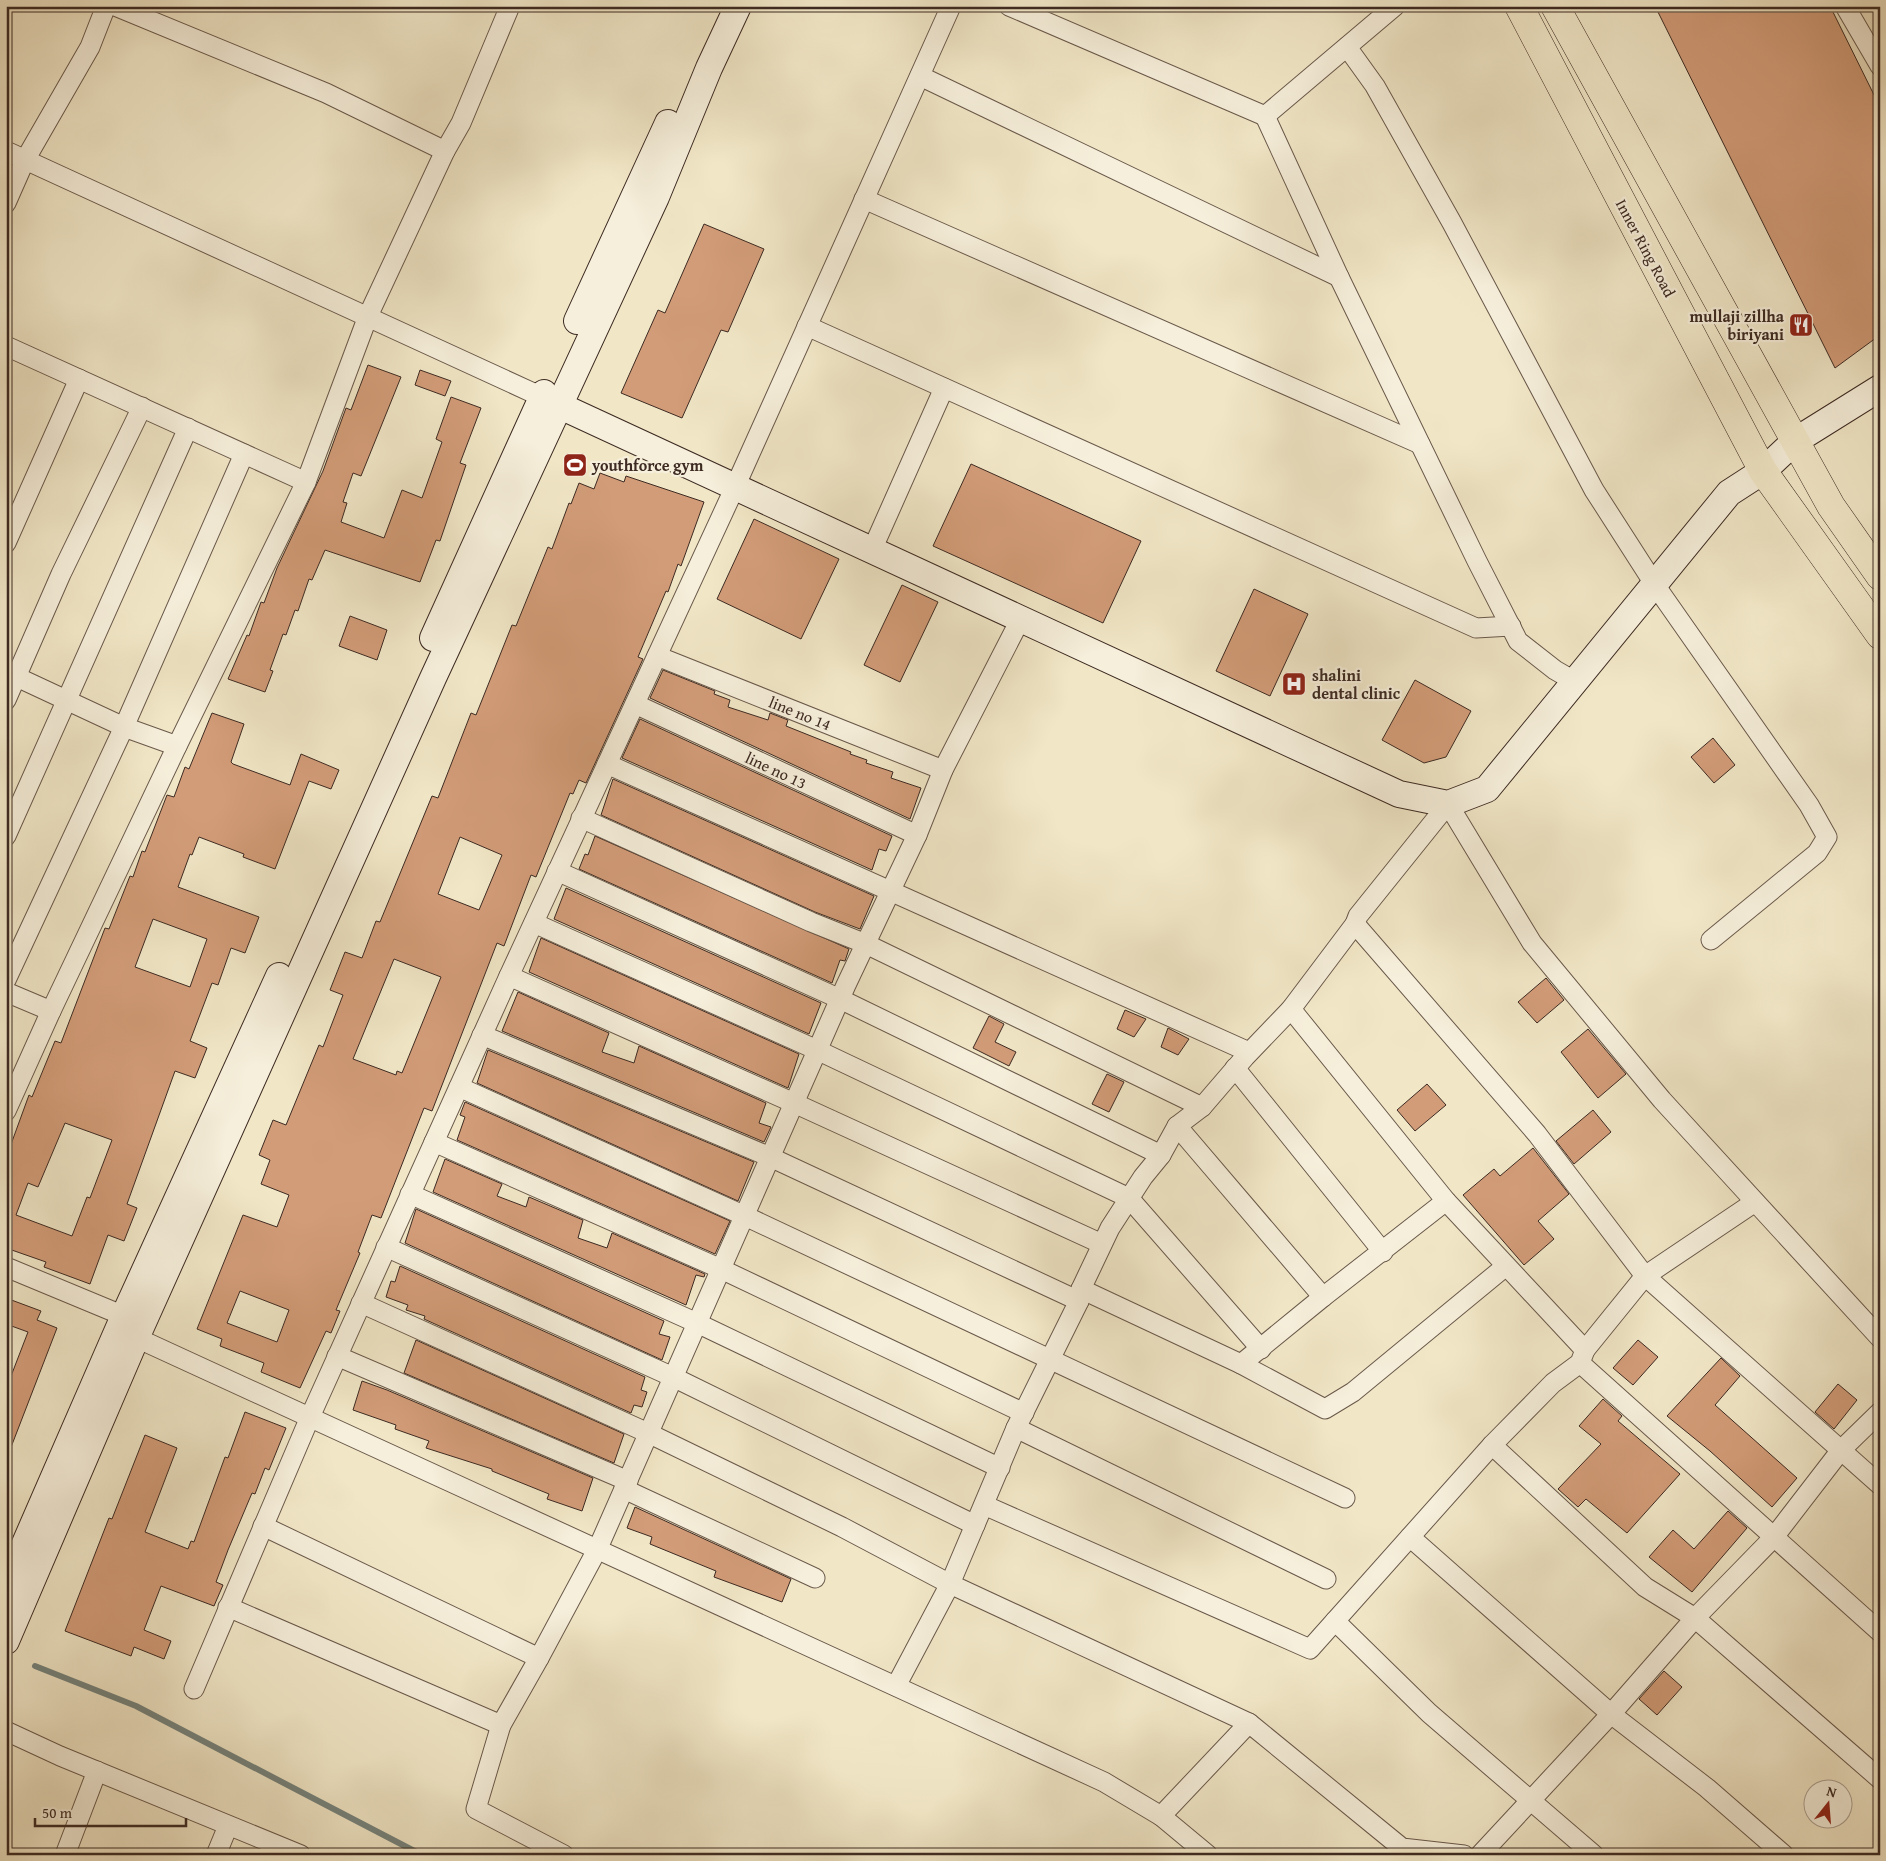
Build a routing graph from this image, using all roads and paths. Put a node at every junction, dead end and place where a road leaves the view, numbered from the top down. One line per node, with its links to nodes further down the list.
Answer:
1 (106, 6): 18 (street)
2 (115, 6): 17 (street)
3 (510, 6): 17 (street)
4 (722, 6): 28 (main road)
5 (738, 6): 28 (main road)
6 (951, 6): 14 (street)
7 (1009, 6): 15 (street)
8 (1395, 6): 12 (street)
9 (1519, 6): 34 (highway, Inner Ring Road)
10 (1555, 6): 31 (highway)
11 (1845, 6): 13 (street)
12 (1347, 47): 15 (street); 40 (street)
13 (1880, 66)
14 (920, 76): 19 (street); 21 (street)
15 (1265, 116): 21 (street)
16 (6, 151): 18 (street)
17 (445, 151): 22 (street)
18 (25, 160): 20 (street); 22 (street)
19 (864, 199): 23 (street); 32 (street)
20 (6, 203)
21 (1338, 277): 32 (street)
22 (368, 316): 28 (street); 35 (street)
23 (807, 326): 26 (street); 36 (street)
24 (6, 346): 25 (street)
25 (79, 379): 29 (street); 37 (street)
26 (944, 388): 38 (street); 42 (street)
27 (1880, 388): 31 (main road)
28 (550, 401): 36 (main road); 98 (main road)
29 (142, 408): 30 (street); 45 (street)
30 (188, 428): 33 (street); 48 (street)
31 (1795, 441): 34 (main road); 39 (highway)
32 (1420, 444): 42 (street)
33 (244, 454): 35 (street); 50 (street)
34 (1763, 471): 40 (main road); 43 (highway, Inner Ring Road)
35 (306, 482): 51 (street)
36 (735, 487): 38 (main road); 44 (street)
37 (6, 543)
38 (872, 550): 41 (main road)
39 (1880, 576)
40 (1655, 584): 46 (main road); 62 (street)
41 (1021, 618): 53 (street); 54 (main road)
42 (1511, 626): 46 (street)
43 (1880, 635)
44 (657, 656): 49 (street); 53 (street, line no 14)
45 (12, 674): 47 (street); 48 (street)
46 (1574, 682): 54 (main road)
47 (6, 700)
48 (67, 702): 50 (street); 56 (street)
49 (634, 704): 52 (street); 57 (street, line no 13)
50 (124, 727): 51 (street); 65 (street)
51 (177, 746): 69 (street)
52 (607, 764): 55 (street); 59 (street)
53 (943, 770): 57 (street)
54 (1448, 804): 61 (street); 85 (street)
55 (581, 818): 58 (street); 63 (street)
56 (6, 836)
57 (917, 836): 59 (street)
58 (557, 870): 60 (street); 67 (street)
59 (891, 890): 63 (street); 72 (street)
60 (534, 923): 64 (street); 71 (street)
61 (1355, 924): 68 (street); 93 (street)
62 (1711, 940)
63 (866, 944): 67 (street); 76 (street)
64 (509, 976): 70 (street); 75 (street)
65 (6, 980)
66 (6, 992): 69 (street)
67 (840, 999): 71 (street); 80 (street)
68 (1291, 1009): 72 (street); 84 (street)
69 (51, 1011): 77 (street)
70 (482, 1034): 74 (street); 81 (street)
71 (817, 1050): 75 (street); 83 (street)
72 (1249, 1052): 73 (street)
73 (1235, 1068): 76 (street); 89 (street)
74 (459, 1086): 79 (street); 86 (street)
75 (794, 1103): 81 (street); 87 (street)
76 (1202, 1107): 78 (street)
77 (6, 1111)
78 (1177, 1126): 80 (street); 95 (street)
79 (434, 1142): 82 (street); 92 (street)
80 (1161, 1155): 83 (street)
81 (770, 1157): 86 (street); 94 (street)
82 (410, 1194): 88 (street); 97 (street)
83 (1129, 1198): 87 (street); 100 (street)
84 (1446, 1202): 89 (street); 90 (street)
85 (1754, 1202): 93 (street); 99 (street)
86 (745, 1216): 92 (street); 103 (street)
87 (1102, 1244): 94 (street)
88 (386, 1247): 96 (street); 105 (street)
89 (1383, 1252): 95 (street)
90 (1506, 1266): 102 (street); 104 (street)
91 (6, 1267): 98 (street)
92 (721, 1269): 97 (street); 108 (street)
93 (1646, 1276): 102 (street); 111 (street)
94 (1080, 1295): 103 (street); 104 (street)
95 (1323, 1297): 100 (street)
96 (361, 1303): 101 (street); 109 (street)
97 (697, 1323): 105 (street); 112 (street)
98 (126, 1328): 107 (street); 125 (main road); 130 (main road)
99 (1880, 1338)
100 (1261, 1349): 104 (street)
101 (337, 1356): 107 (street); 113 (street)
102 (1582, 1356): 110 (street); 119 (street)
103 (1048, 1360): 108 (street); 115 (street)
104 (1241, 1364)
105 (673, 1377): 109 (street); 117 (street)
106 (1880, 1412): 111 (street)
107 (310, 1417): 118 (street); 121 (street)
108 (1020, 1420): 112 (street); 123 (street)
109 (648, 1433): 113 (street); 124 (street)
110 (1492, 1445): 120 (street); 127 (street)
111 (1841, 1450): 114 (street); 119 (street)
112 (1000, 1468): 116 (street)
113 (626, 1485): 121 (street); 122 (street)
114 (1880, 1485)
115 (1345, 1498)
116 (984, 1505): 117 (street); 128 (street)
117 (975, 1525): 124 (street)
118 (263, 1526): 126 (street); 131 (street)
119 (1774, 1537): 127 (street); 129 (street)
120 (1410, 1538): 128 (street); 134 (street)
121 (598, 1548): 131 (street); 132 (street)
122 (815, 1578)
123 (1326, 1579)
124 (950, 1584): 132 (street); 135 (street)
125 (6, 1587)
126 (228, 1607): 133 (street); 136 (street)
127 (1695, 1618): 134 (street); 139 (street)
128 (1335, 1621): 140 (street)
129 (1880, 1632)
130 (6, 1641)
131 (539, 1658): 136 (street)
132 (896, 1686): 141 (street)
133 (194, 1688)
134 (1611, 1714): 140 (street); 151 (street)
135 (1249, 1723): 141 (street); 148 (street)
136 (501, 1726): 147 (street)
137 (6, 1731): 138 (street)
138 (97, 1771): 142 (street); 144 (street)
139 (1880, 1779)
140 (1530, 1801): 149 (street); 150 (street)
141 (1162, 1816): 143 (street)
142 (228, 1826): 145 (street); 146 (street)
143 (1204, 1853)
144 (65, 1855)
145 (216, 1855)
146 (301, 1855)
147 (564, 1855)
148 (1464, 1855)
149 (1480, 1855)
150 (1594, 1855)
151 (1784, 1855)

